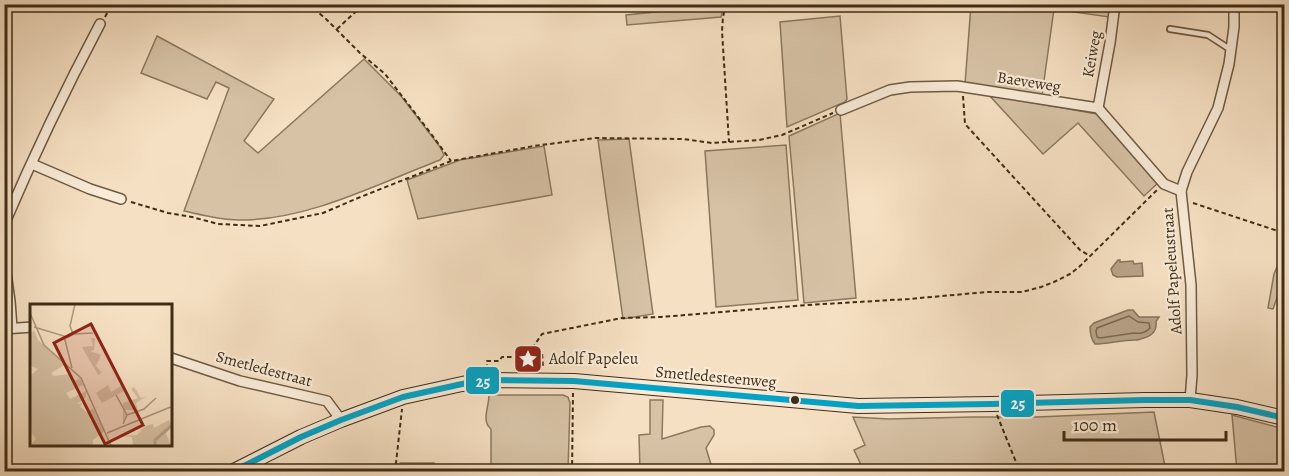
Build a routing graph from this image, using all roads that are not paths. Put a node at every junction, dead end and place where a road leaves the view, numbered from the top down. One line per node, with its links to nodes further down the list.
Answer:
1 (1115, 4): 6 (street, Keiweg)
2 (1234, 4): 5 (street, Adolf Papeleustraat)
3 (100, 24): 8 (street)
4 (1170, 29): 5 (lane)
5 (1231, 50): 9 (street, Adolf Papeleustraat)
6 (1098, 108): 7 (street, Baeveweg); 9 (street)
7 (841, 110)
8 (32, 164): 10 (street); 11 (street)
9 (1181, 195): 16 (street, Adolf Papeleustraat)
10 (121, 199)
11 (4, 225)
12 (4, 258): 14 (street)
13 (30, 327): 14 (street)
14 (8, 328)
15 (172, 358): 18 (street, Smetledestraat)
16 (1190, 400): 17 (street, Smetledesteenweg); 18 (street, Smetledesteenweg)
17 (1284, 418)
18 (341, 420): 19 (street, Smetledesteenweg)
19 (232, 471)

